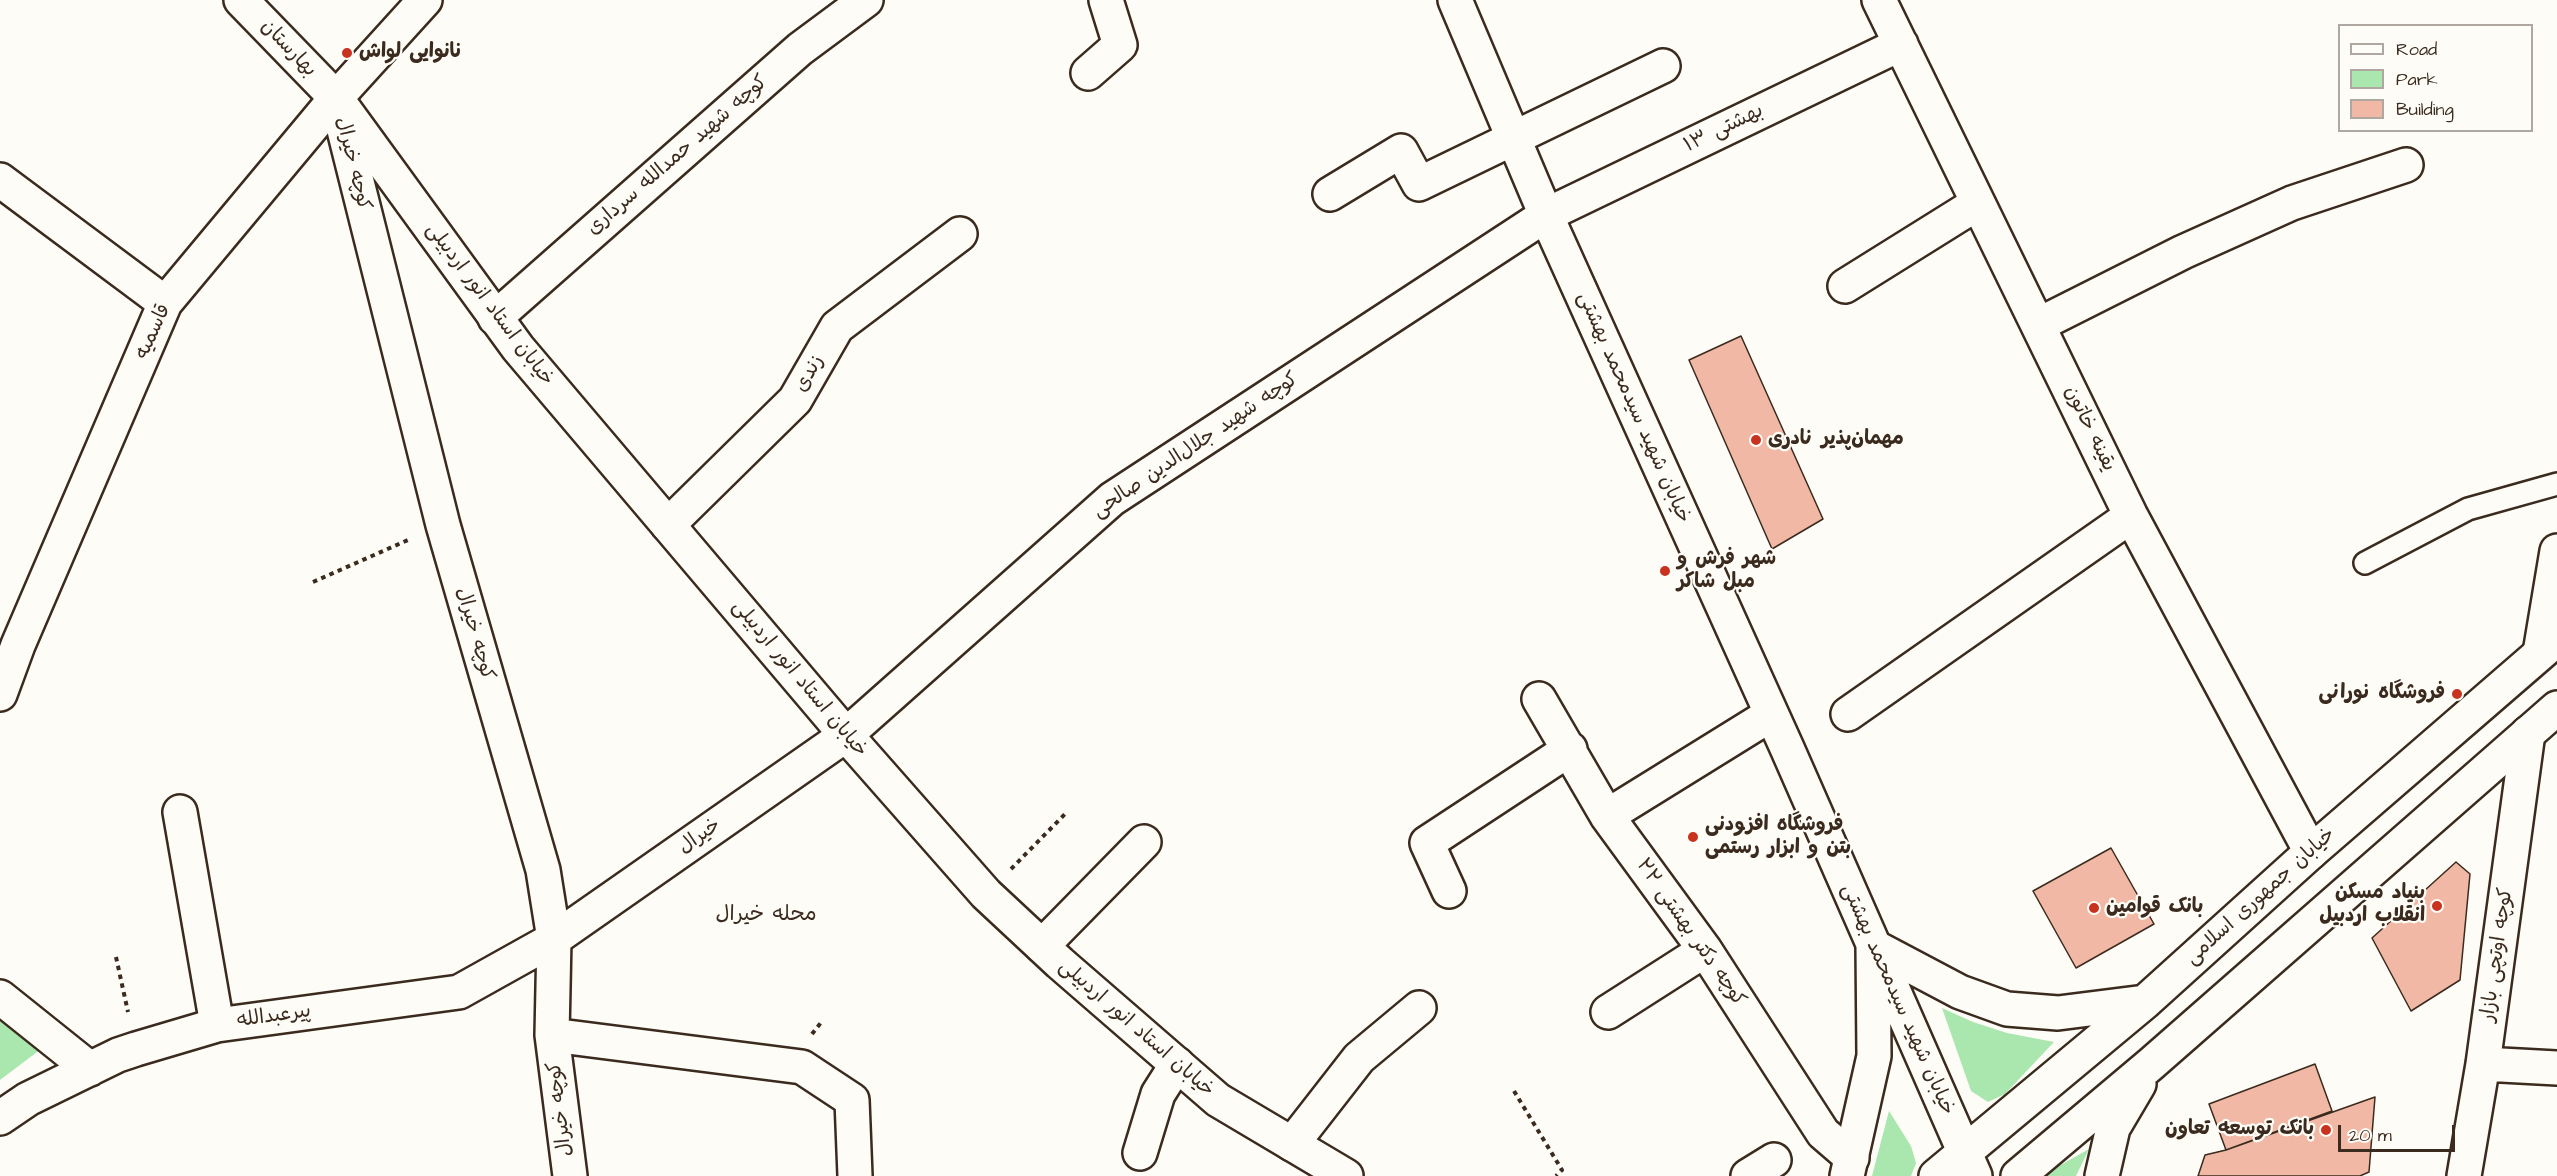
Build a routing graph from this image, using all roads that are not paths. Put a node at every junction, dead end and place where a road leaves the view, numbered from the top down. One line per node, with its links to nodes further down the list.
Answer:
1 (241, 0): 10 (street, بهارستان)
2 (425, 0): 10 (street, قاسمیه)
3 (866, 0): 20 (street, کوچه شهید حمدالله سرداری)
4 (1106, 0): 9 (street)
5 (1455, 0): 11 (street, خیابان شهید سیدمحمد بهشتی)
6 (1879, 0): 7 (street, یقینه خاتون)
7 (1901, 44): 15 (street, یقینه خاتون); 16 (street, بهشتی ۱۳)
8 (1663, 66): 11 (street)
9 (1088, 73)
10 (336, 98): 19 (street, قاسمیه); 20 (street, خیابان استاد انور اردبیلی); 42 (street, کوچه خیرال)
11 (1513, 138): 14 (street); 16 (street, خیابان شهید سیدمحمد بهشتی)
12 (2406, 165): 21 (street)
13 (0, 180): 19 (street)
14 (1330, 194)
15 (1978, 203): 18 (street); 21 (street, یقینه خاتون)
16 (1546, 215): 33 (street, خیابان شهید سیدمحمد بهشتی); 35 (street, کوچه شهید جلال‌الدین صالحی)
17 (960, 234): 24 (street, زندی)
18 (1845, 286)
19 (165, 303): 27 (street, قاسمیه)
20 (495, 318): 24 (street, خیابان استاد انور اردبیلی)
21 (2038, 325): 23 (street, یقینه خاتون)
22 (2557, 484): 26 (lane)
23 (2131, 516): 32 (street); 40 (street, یقینه خاتون)
24 (668, 525): 35 (street, خیابان استاد انور اردبیلی)
25 (2557, 551): 28 (street)
26 (2365, 563)
27 (9, 639): 29 (street, قاسمیه)
28 (2548, 646): 40 (street, خیابان جمهوری اسلامی)
29 (0, 694)
30 (1539, 699): 36 (street, کوچه دکتر بهشتی ۲۲)
31 (2557, 708): 34 (street)
32 (1848, 714)
33 (1770, 715): 38 (street); 43 (street, خیابان شهید سیدمحمد بهشتی)
34 (2528, 733): 53 (street); 54 (street, کوچه اوتچی بازار)
35 (846, 735): 42 (street, خیرال); 44 (street, خیابان استاد انور اردبیلی)
36 (1570, 749): 38 (street, کوچه دکتر بهشتی ۲۲); 41 (street)
37 (180, 813): 50 (street)
38 (1607, 816): 45 (street, کوچه دکتر بهشتی ۲۲)
39 (1144, 842): 44 (street)
40 (2311, 852): 47 (street, خیابان جمهوری اسلامی)
41 (1449, 891)
42 (554, 939): 50 (street, پیرعبدالله); 51 (street, کوچه خیرال)
43 (1873, 945): 47 (street); 60 (street, خیابان شهید سیدمحمد بهشتی); 61 (street)
44 (1042, 946): 52 (street, خیابان استاد انور اردبیلی)
45 (1705, 950): 49 (street); 61 (street, کوچه دکتر بهشتی ۲۲)
46 (0, 997): 56 (street)
47 (2145, 1002): 60 (street, خیابان جمهوری اسلامی)
48 (1419, 1008): 59 (street)
49 (1608, 1012)
50 (217, 1025): 56 (street, پیرعبدالله)
51 (552, 1035): 62 (street, کوچه خیرال); 63 (street)
52 (1177, 1064): 58 (street); 59 (street, خیابان استاد انور اردبیلی)
53 (2151, 1064): 66 (street); 67 (street)
54 (2483, 1064): 55 (street); 68 (street, کوچه اوتچی بازار)
55 (2557, 1068)
56 (90, 1069): 57 (street, پیرعبدالله)
57 (0, 1118)
58 (1140, 1153)
59 (1304, 1159): 64 (street, خیابان استاد انور اردبیلی)
60 (1970, 1165): 65 (street, خیابان جمهوری اسلامی)
61 (1849, 1167)
62 (570, 1176)
63 (855, 1176)
64 (1346, 1176)
65 (1936, 1176)
66 (2018, 1176)
67 (2102, 1176)
68 (2464, 1176)

